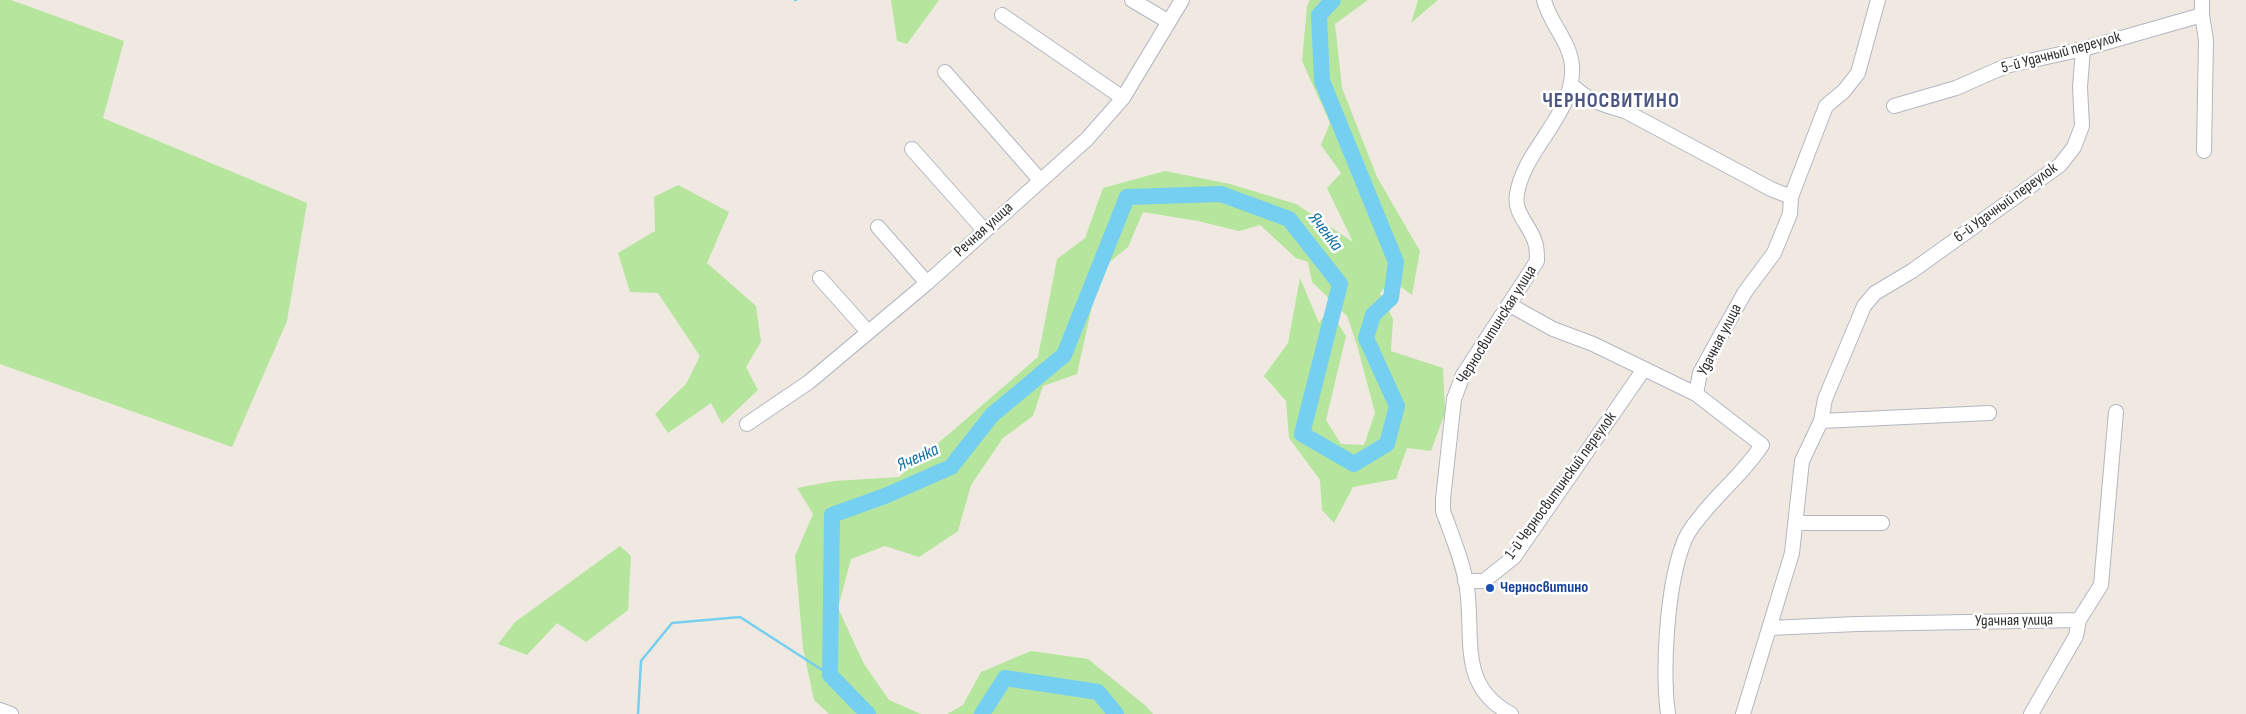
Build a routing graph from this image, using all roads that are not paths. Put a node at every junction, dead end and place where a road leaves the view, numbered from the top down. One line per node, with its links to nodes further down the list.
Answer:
1 (1132, 0): 8 (street)
2 (1182, 0): 8 (street, Речная улица)
3 (1544, 0): 11 (street, Черносвитинская улица)
4 (1878, 0): 17 (street, Удачная улица)
5 (2202, 0): 6 (street)
6 (2202, 15): 9 (street, 5-й Удачный переулок); 15 (street)
7 (1002, 16): 12 (street)
8 (1169, 22): 12 (street, Речная улица)
9 (2083, 49): 13 (street, 5-й Удачный переулок); 28 (street, 6-й Удачный переулок)
10 (945, 72): 16 (street)
11 (1571, 84): 17 (street); 22 (street, Черносвитинская улица)
12 (1123, 98): 16 (street, Речная улица)
13 (1894, 106)
14 (912, 149): 19 (street)
15 (2204, 150)
16 (1040, 180): 19 (street, Речная улица)
17 (1791, 197): 25 (street, Удачная улица)
18 (878, 227): 21 (street)
19 (984, 230): 21 (street, Речная улица)
20 (820, 278): 23 (street)
21 (926, 283): 23 (street, Речная улица)
22 (1510, 305): 24 (street); 32 (street, Черносвитинская улица)
23 (868, 332): 29 (street, Речная улица)
24 (1644, 369): 25 (street); 32 (street, 1-й Черносвитинский переулок)
25 (1696, 394): 38 (street, Удачная улица)
26 (2116, 412): 33 (street, Удачная улица)
27 (1990, 413): 28 (street)
28 (1821, 421): 30 (street)
29 (747, 424)
30 (1796, 523): 31 (street); 34 (street)
31 (1882, 523)
32 (1465, 581): 37 (street, Черносвитинская улица)
33 (2079, 620): 34 (street, Удачная улица); 40 (street, Удачная улица)
34 (1770, 628): 39 (street)
35 (0, 710): 36 (street)
36 (10, 714)
37 (1511, 714)
38 (1668, 714)
39 (1743, 714)
40 (2031, 714)

